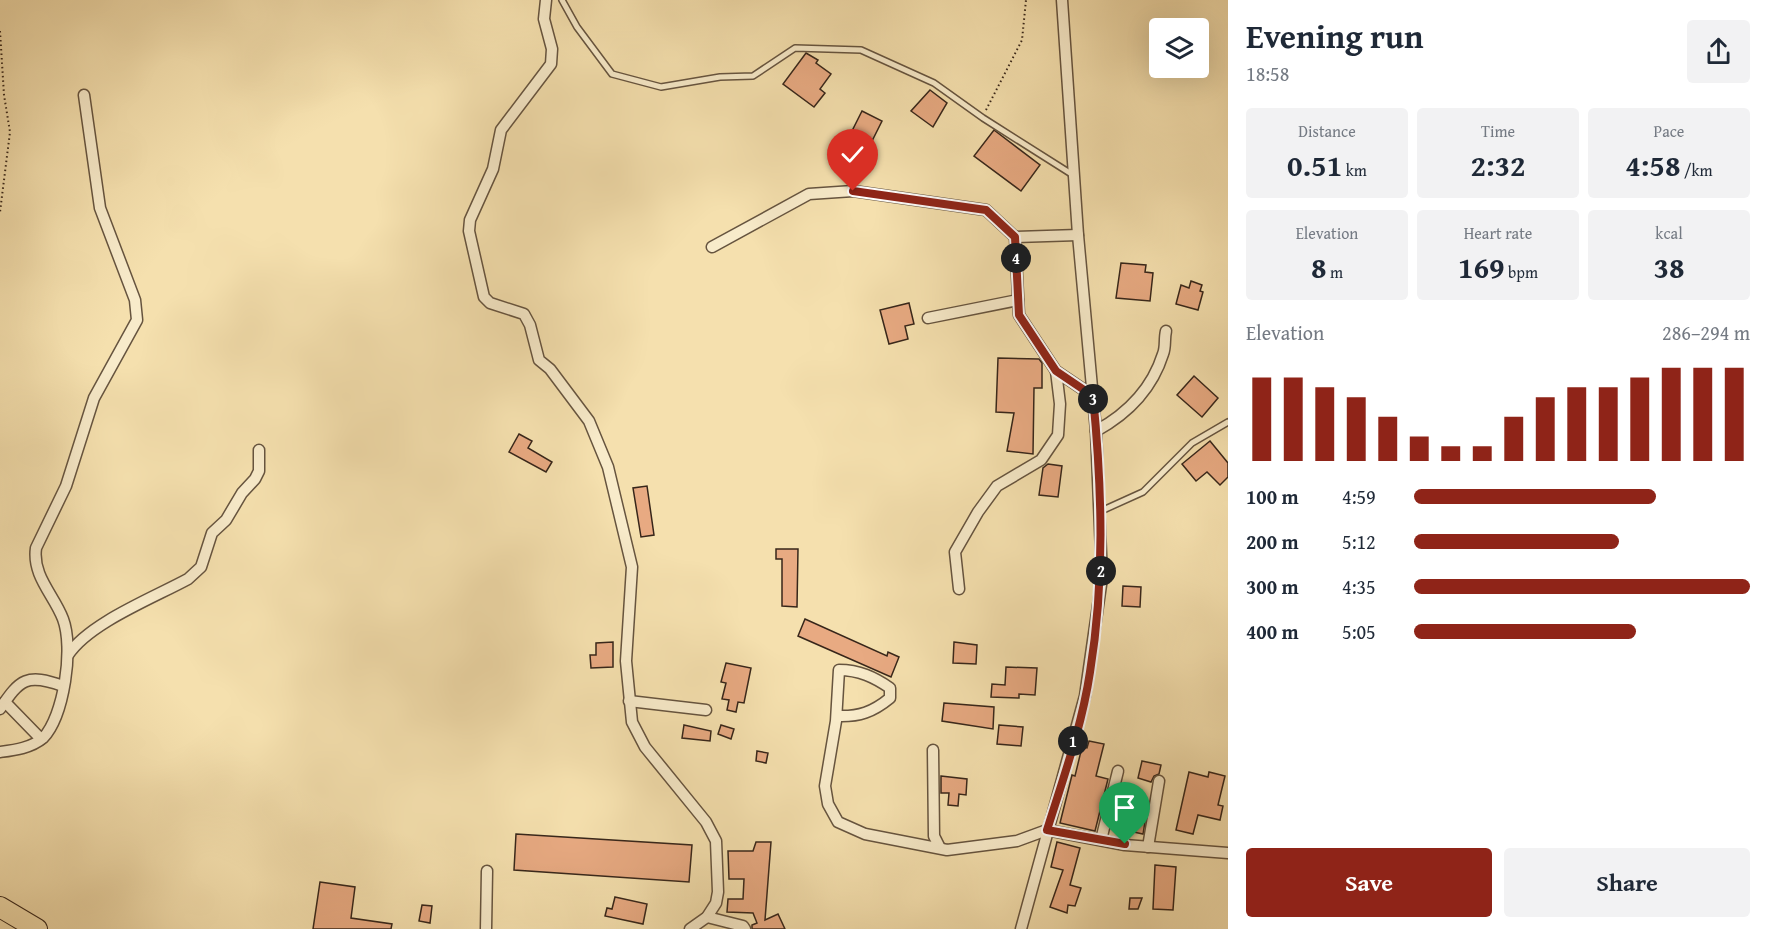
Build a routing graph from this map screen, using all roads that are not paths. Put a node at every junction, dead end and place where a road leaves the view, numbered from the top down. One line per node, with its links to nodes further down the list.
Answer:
1 (546, 0): 21 (street)
2 (562, 0): 5 (lane)
3 (1062, 0): 5 (street)
4 (84, 94): 19 (street)
5 (1074, 176): 6 (street)
6 (1078, 235): 7 (street); 13 (street)
7 (1015, 237): 8 (street); 9 (street)
8 (712, 247)
9 (1018, 300): 10 (street); 12 (street)
10 (928, 318)
11 (1166, 331): 15 (street)
12 (1056, 371): 13 (street); 18 (street)
13 (1093, 396): 15 (street)
14 (1228, 422): 17 (lane)
15 (1096, 431): 17 (street)
16 (259, 450): 19 (street)
17 (1101, 511): 30 (street)
18 (959, 589)
19 (68, 655): 20 (street)
20 (63, 686): 22 (street); 25 (street)
21 (629, 702): 23 (street); 37 (street)
22 (2, 705): 25 (street)
23 (706, 710)
24 (836, 721): 24 (street); 32 (street)
25 (41, 739): 27 (street)
26 (933, 750): 32 (street)
27 (0, 752)
28 (1118, 771): 31 (street)
29 (1159, 780): 33 (street)
30 (1047, 830): 31 (street); 32 (street); 42 (street)
31 (1101, 840): 33 (street)
32 (939, 846)
33 (1148, 847): 34 (street)
34 (1228, 853)
35 (487, 872): 39 (street)
36 (0, 907): 38 (highway)
37 (707, 917): 40 (street); 41 (street)
38 (37, 929)
39 (486, 929)
40 (690, 929)
41 (745, 929)
42 (1021, 929)

